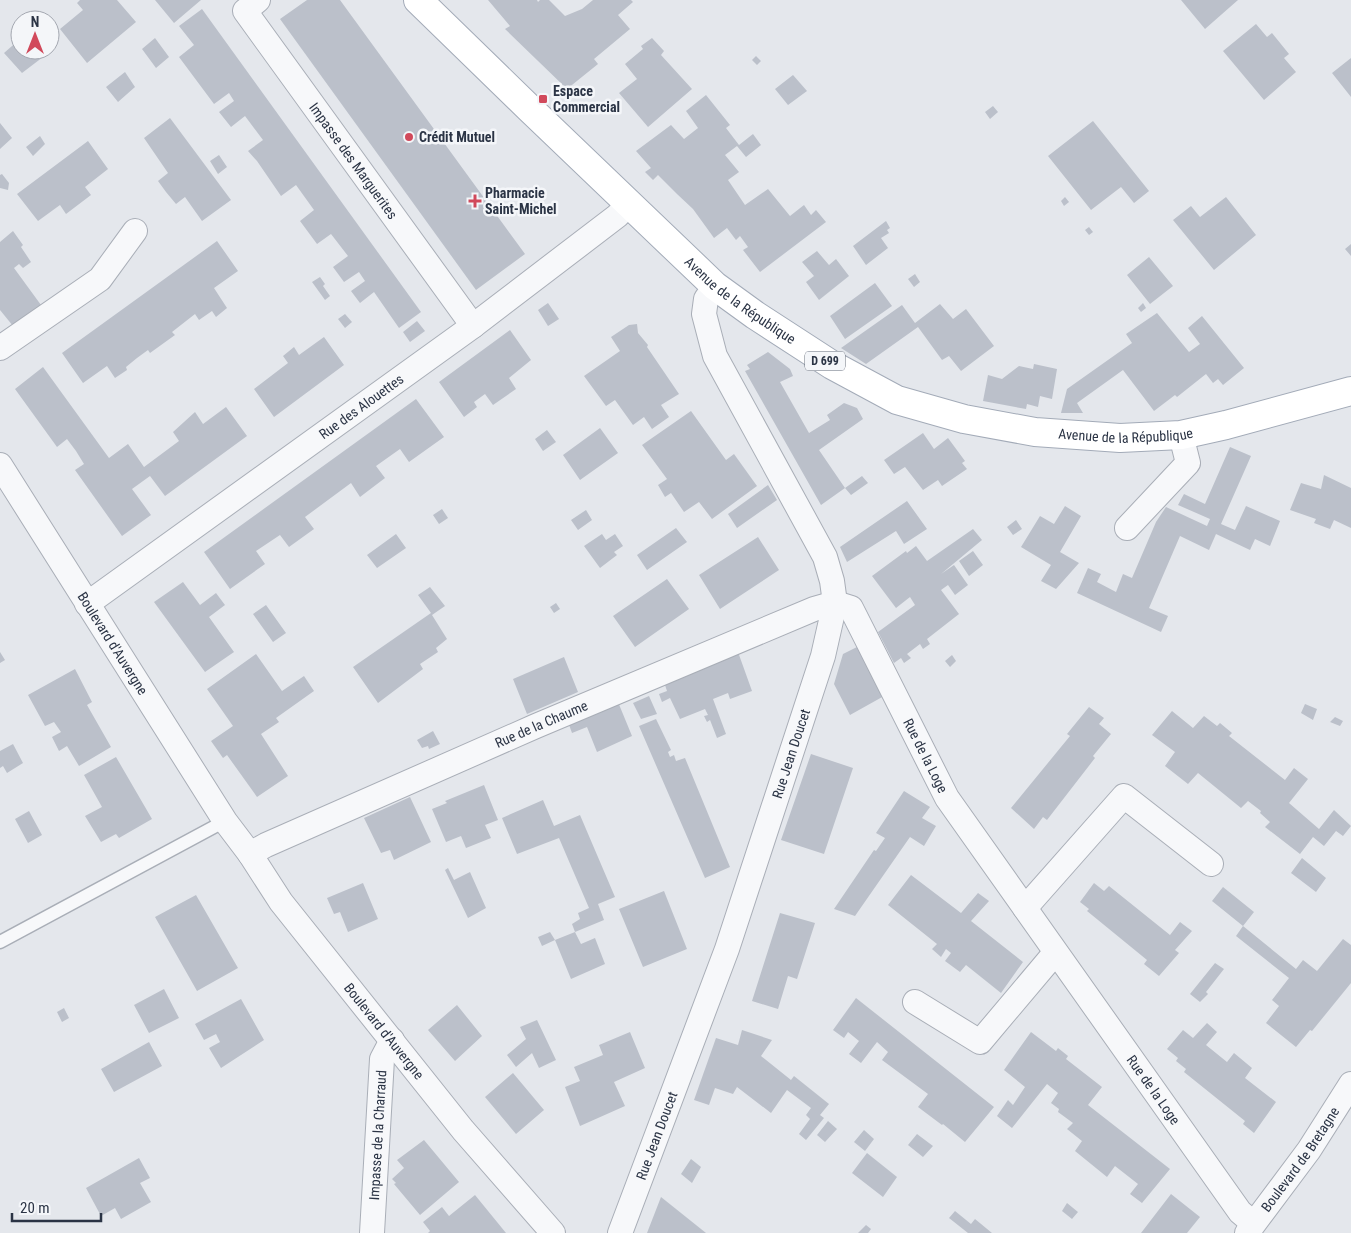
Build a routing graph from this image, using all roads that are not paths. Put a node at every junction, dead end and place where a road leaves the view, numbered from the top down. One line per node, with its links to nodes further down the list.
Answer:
1 (258, 0): 6 (street, Impasse des Marguerites)
2 (418, 0): 3 (main road, Avenue de la République / D 699)
3 (630, 203): 5 (main road, Avenue de la République / D 699); 6 (street, Rue des Alouettes)
4 (134, 231): 7 (street)
5 (715, 286): 9 (main road, Avenue de la République / D 699); 12 (street, Rue Jean Doucet)
6 (473, 326): 13 (street, Rue des Alouettes)
7 (0, 348)
8 (1351, 391): 9 (main road, Avenue de la République / D 699)
9 (1181, 435): 11 (street)
10 (0, 465): 13 (street, Boulevard d'Auvergne)
11 (1127, 528)
12 (835, 603): 15 (street, Rue de la Chaume); 17 (street, Rue de la Loge); 26 (street, Rue Jean Doucet)
13 (87, 604): 14 (street, Boulevard d'Auvergne)
14 (225, 821): 15 (street, Boulevard d'Auvergne); 18 (lane)
15 (250, 854): 21 (street, Boulevard d'Auvergne)
16 (1211, 864): 17 (street)
17 (1025, 908): 19 (street, Rue de la Loge)
18 (0, 942)
19 (1055, 953): 20 (street); 23 (street, Rue de la Loge)
20 (915, 1002)
21 (392, 1040): 24 (street, Impasse de la Charraud); 25 (street, Boulevard d'Auvergne)
22 (1351, 1084): 23 (street, Boulevard de Bretagne)
23 (1250, 1228)
24 (372, 1233)
25 (552, 1233)
26 (620, 1233)

